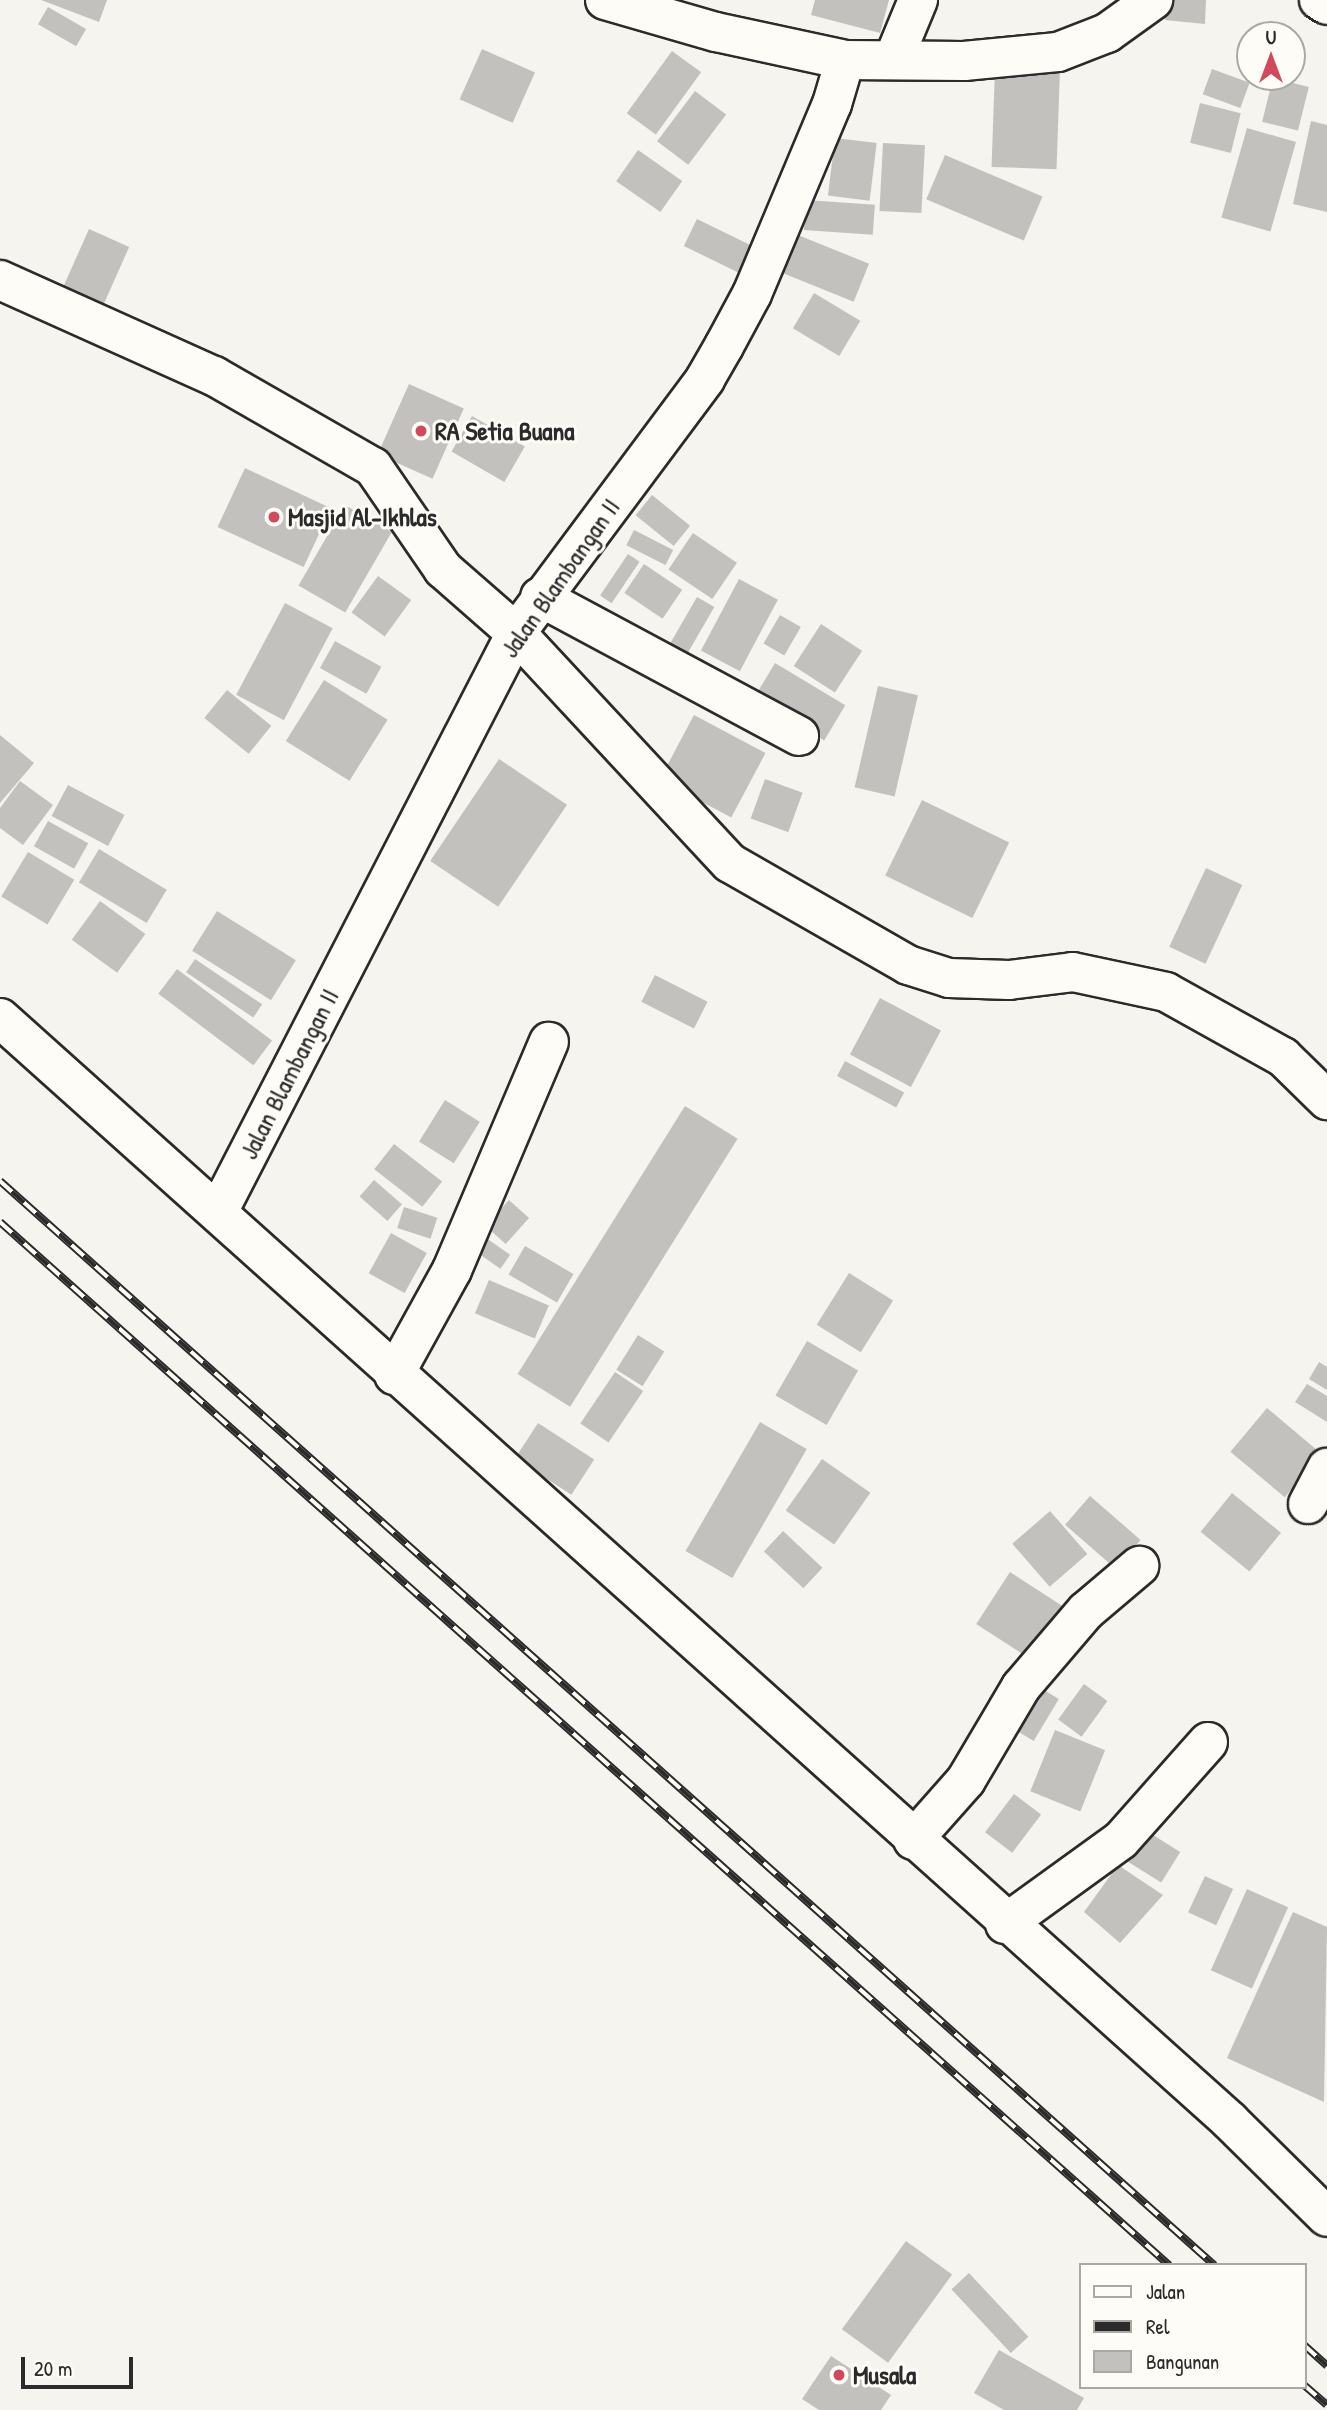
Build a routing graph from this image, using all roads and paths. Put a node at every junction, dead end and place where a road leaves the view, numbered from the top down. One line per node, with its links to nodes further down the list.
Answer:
1 (918, 0): 6 (street)
2 (1153, 0): 6 (street)
3 (1319, 0): 5 (street)
4 (612, 1): 7 (street)
5 (1327, 5)
6 (894, 58): 7 (street)
7 (845, 60): 9 (street, Jalan Blambangan II)
8 (0, 280): 10 (street)
9 (540, 597): 10 (street, Jalan Blambangan II); 11 (street)
10 (516, 633): 14 (street); 15 (street, Jalan Blambangan II)
11 (799, 736)
12 (0, 1018): 15 (street)
13 (550, 1042): 16 (street)
14 (1327, 1100)
15 (218, 1212): 16 (street)
16 (394, 1375): 21 (street)
17 (1327, 1468): 18 (street)
18 (1308, 1504)
19 (1139, 1566): 21 (street)
20 (1208, 1742): 22 (street)
21 (913, 1840): 22 (street)
22 (1006, 1924): 23 (street)
23 (1327, 2217)

